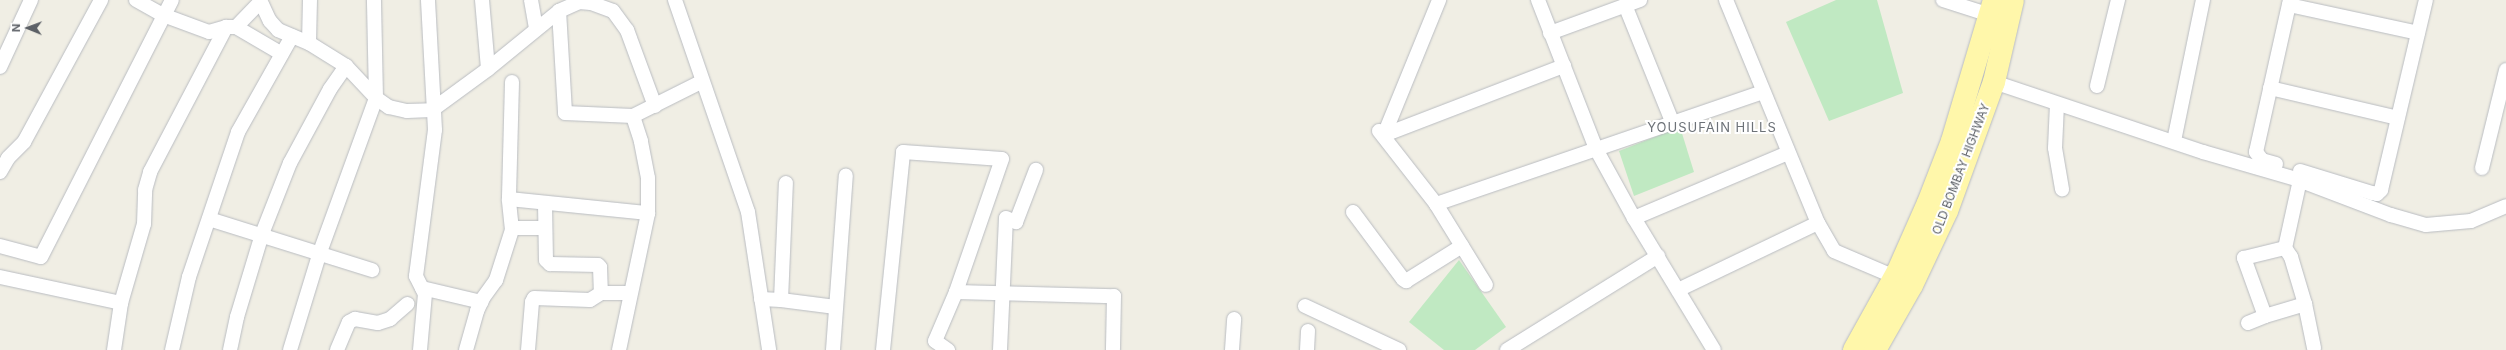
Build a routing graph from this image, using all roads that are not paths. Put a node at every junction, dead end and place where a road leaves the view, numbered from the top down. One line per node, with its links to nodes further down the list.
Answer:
1 (30, 0): 33 (street)
2 (101, 0): 56 (street)
3 (136, 0): 25 (street)
4 (172, 0): 25 (street)
5 (310, 0): 30 (street)
6 (374, 0): 45 (street)
7 (428, 0): 46 (street)
8 (482, 0): 34 (street)
9 (532, 0): 27 (street)
10 (675, 0): 38 (street)
11 (1439, 0): 50 (street)
12 (1538, 0): 28 (street)
13 (1640, 0): 22 (street)
14 (1726, 0): 42 (street)
15 (1943, 0): 23 (street)
16 (2014, 0): 39 (main road, OLD BOMBAY HIGHWAY)
17 (2118, 0): 40 (street)
18 (2203, 0): 51 (street)
19 (2426, 0): 29 (street)
20 (591, 2): 26 (street); 44 (street)
21 (2289, 2): 29 (street); 41 (street)
22 (1626, 5): 28 (street); 49 (street)
23 (1992, 8): 80 (main road, OLD BOMBAY HIGHWAY)
24 (246, 14): 25 (street); 31 (street); 31 (street); 91 (street)
25 (163, 15): 73 (street)
26 (559, 18): 27 (street); 47 (street)
27 (536, 28): 34 (street)
28 (1550, 33): 32 (street)
29 (2418, 33): 48 (street)
30 (309, 43): 31 (street); 35 (street)
31 (287, 45): 68 (street)
32 (1564, 66): 50 (street); 52 (street)
33 (0, 67)
34 (488, 68): 46 (street)
35 (344, 69): 45 (street); 72 (street)
36 (2506, 70): 54 (street)
37 (512, 82): 61 (street)
38 (702, 82): 44 (street); 88 (street)
39 (1994, 82): 43 (street); 123 (main road, OLD BOMBAY HIGHWAY)
40 (2097, 86)
41 (2270, 88): 48 (street); 48 (street)
42 (1763, 92): 49 (street); 53 (street)
43 (2057, 104): 58 (street); 60 (street)
44 (653, 107): 47 (street)
45 (373, 108): 46 (street); 76 (street)
46 (432, 112): 82 (street)
47 (635, 115): 66 (street)
48 (2398, 118)
49 (1673, 124): 52 (street)
50 (1382, 133): 63 (street)
51 (2175, 136)
52 (1596, 149): 63 (street); 67 (street)
53 (1788, 153): 67 (street); 69 (street)
54 (2482, 168)
55 (1036, 170): 87 (street)
56 (0, 172)
57 (846, 175): 94 (street)
58 (2300, 180): 64 (street); 75 (street)
59 (786, 183): 89 (street)
60 (2062, 189)
61 (509, 199): 62 (street); 70 (street)
62 (545, 204): 66 (street); 71 (street)
63 (1436, 204): 74 (street)
64 (2506, 206)
65 (1353, 212): 74 (street)
66 (648, 213): 86 (street)
67 (1634, 218): 77 (street)
68 (209, 219): 72 (street); 103 (street)
69 (1818, 223): 80 (street); 83 (street)
70 (512, 228): 71 (street); 90 (street)
71 (544, 228): 85 (street)
72 (262, 234): 76 (street); 104 (street)
73 (0, 246)
74 (1462, 246): 81 (street)
75 (2285, 248): 93 (street); 96 (street)
76 (320, 252): 78 (street); 105 (street)
77 (1658, 256): 83 (street); 120 (street)
78 (372, 270)
79 (0, 277): 91 (street)
80 (1894, 277): 122 (main road, OLD BOMBAY HIGHWAY)
81 (1486, 285)
82 (422, 288): 90 (street); 107 (street)
83 (1678, 290): 121 (street)
84 (956, 292): 87 (street); 113 (street); 114 (street)
85 (601, 293): 86 (street); 109 (street)
86 (630, 293): 110 (street)
87 (1002, 293): 115 (street); 116 (street)
88 (761, 299): 89 (street); 111 (street)
89 (781, 300): 94 (street)
90 (481, 302): 108 (street)
91 (121, 303): 102 (street)
92 (407, 304): 106 (street)
93 (2305, 304): 96 (street); 101 (street)
94 (836, 306): 112 (street)
95 (1305, 306): 100 (street)
96 (2264, 316): 98 (street)
97 (1234, 319): 117 (street)
98 (2248, 323)
99 (1308, 332): 118 (street)
100 (1381, 346): 119 (street)
101 (2314, 348)
102 (114, 350)
103 (172, 350)
104 (230, 350)
105 (290, 350)
106 (337, 350)
107 (420, 350)
108 (466, 350)
109 (528, 350)
110 (619, 350)
111 (769, 350)
112 (833, 350)
113 (883, 350)
114 (948, 350)
115 (1000, 350)
116 (1113, 350)
117 (1232, 350)
118 (1307, 350)
119 (1399, 350)
120 (1507, 350)
121 (1714, 350)
122 (1854, 350)
123 (1875, 350)

